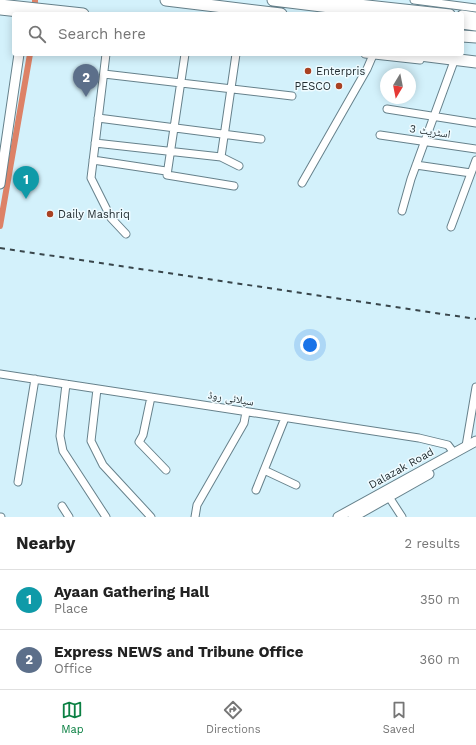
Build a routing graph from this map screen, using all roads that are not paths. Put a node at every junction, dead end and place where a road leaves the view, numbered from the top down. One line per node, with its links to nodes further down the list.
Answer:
1 (166, 0): 11 (highway)
2 (273, 0): 12 (highway)
3 (322, 0): 13 (main road)
4 (414, 0): 5 (street)
5 (428, 1): 7 (street)
6 (0, 6): 9 (highway)
7 (476, 8)
8 (0, 11): 9 (street)
9 (24, 12): 10 (highway)
10 (66, 12)
11 (265, 12)
12 (371, 12)
13 (432, 12)
14 (464, 15): 15 (main road)
15 (476, 17)
16 (464, 23): 17 (highway)
17 (476, 25)
18 (464, 36): 19 (highway)
19 (476, 37)
20 (20, 56): 54 (main road)
21 (106, 56): 30 (street)
22 (185, 56): 31 (street)
23 (236, 56): 32 (street)
24 (373, 56): 53 (street)
25 (382, 56): 28 (street)
26 (428, 56): 27 (highway)
27 (476, 62)
28 (453, 64): 29 (street); 35 (street)
29 (476, 67)
30 (104, 74): 31 (street); 36 (street)
31 (181, 82): 32 (street); 38 (street)
32 (231, 88): 33 (street); 39 (street)
33 (292, 96)
34 (387, 109): 35 (street)
35 (434, 117): 37 (street); 42 (street)
36 (98, 118): 38 (street); 43 (street)
37 (476, 123)
38 (173, 128): 39 (street); 45 (street)
39 (224, 134): 41 (street); 46 (street)
40 (380, 135): 42 (street, اسٹریٹ 3)
41 (261, 139)
42 (425, 142): 44 (street, اسٹریٹ 3); 49 (street)
43 (95, 143): 45 (street); 47 (street)
44 (476, 149)
45 (169, 152): 46 (street); 51 (street)
46 (221, 157): 50 (street)
47 (93, 160): 51 (street); 58 (street)
48 (476, 160): 52 (street)
49 (416, 165): 52 (street); 56 (street)
50 (239, 166)
51 (166, 171): 55 (street)
52 (473, 172): 57 (street)
53 (302, 183)
54 (0, 184)
55 (234, 186)
56 (402, 212)
57 (451, 227)
58 (126, 234)
59 (0, 374): 60 (street, سپلائی روڈ)
60 (35, 380): 61 (street, سپلائی روڈ); 71 (street)
61 (66, 384): 63 (street, سپلائی روڈ); 79 (street)
62 (476, 387): 67 (street)
63 (97, 389): 64 (street, سپلائی روڈ); 80 (street)
64 (151, 397): 65 (street, سپلائی روڈ); 69 (street)
65 (246, 412): 66 (street, سپلائی روڈ); 81 (street)
66 (285, 418): 68 (street, سپلائی روڈ); 70 (street)
67 (472, 446): 68 (main road, Dalazak Road)
68 (455, 456): 73 (main road, Dalazak Road)
69 (166, 470)
70 (264, 470): 72 (street); 74 (street)
71 (18, 482)
72 (296, 485)
73 (403, 485): 75 (main road, Dalazak Road); 77 (main road, Dalazak Road)
74 (256, 490)
75 (389, 497): 77 (main road, Dalazak Road); 83 (street)
76 (62, 506): 78 (street)
77 (355, 513): 82 (main road, Dalazak Road)
78 (69, 517)
79 (106, 517)
80 (151, 517)
81 (195, 517)
82 (338, 517)
83 (402, 517)

